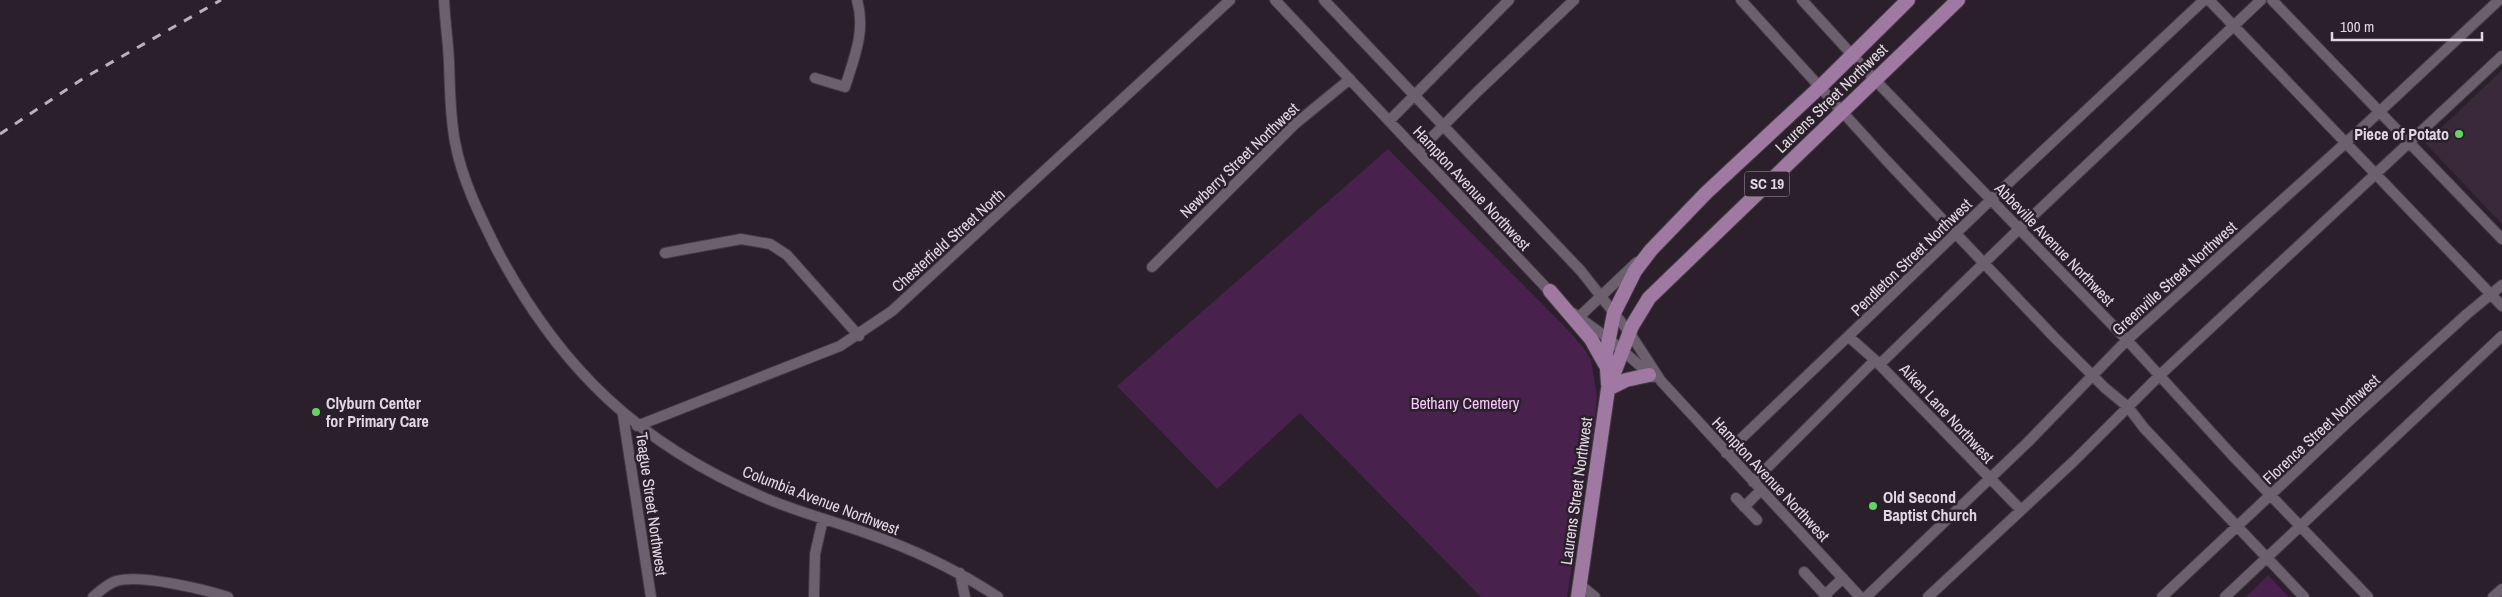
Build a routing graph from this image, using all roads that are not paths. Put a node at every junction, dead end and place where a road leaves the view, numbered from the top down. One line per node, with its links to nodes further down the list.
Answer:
1 (444, 0): 64 (street, Columbia Avenue Northwest)
2 (858, 0): 20 (street)
3 (1230, 0): 51 (street, Chesterfield Street North)
4 (1275, 0): 21 (street, Hampton Avenue Northwest)
5 (1324, 0): 24 (street, Hampton Avenue Northwest)
6 (1509, 0): 24 (street)
7 (1574, 0): 28 (street)
8 (1741, 0): 23 (street)
9 (1802, 0): 18 (street, Abbeville Avenue Northwest)
10 (1908, 0): 18 (main road, Laurens Street Northwest / SC 19)
11 (1958, 0): 22 (main road, Laurens Street Northwest / SC 19)
12 (2204, 0): 33 (street, Pendleton Street Northwest)
13 (2209, 0): 17 (street)
14 (2261, 0): 17 (street)
15 (2272, 0): 26 (street)
16 (2499, 0): 26 (street, Greenville Street Northwest)
17 (2234, 26): 29 (street); 34 (street)
18 (1854, 55): 22 (street, Abbeville Avenue Northwest); 23 (main road, Laurens Street Northwest / SC 19)
19 (2502, 56): 30 (street)
20 (815, 78)
21 (1350, 79): 27 (street, Hampton Avenue Northwest); 40 (street, Newberry Street Northwest)
22 (1874, 80): 25 (main road, Laurens Street Northwest / SC 19); 33 (street, Abbeville Avenue Northwest)
23 (1821, 86): 25 (street); 37 (main road, Laurens Street Northwest / SC 19)
24 (1414, 96): 27 (street); 28 (street, Hampton Avenue Northwest)
25 (1842, 111): 35 (street); 46 (main road, Laurens Street Northwest / SC 19)
26 (2379, 112): 29 (street, Greenville Street Northwest); 30 (street)
27 (1389, 121): 31 (street, Hampton Avenue Northwest)
28 (1443, 126): 31 (street); 44 (street, Hampton Avenue Northwest)
29 (2346, 142): 32 (street); 55 (street, Greenville Street Northwest)
30 (2408, 142): 32 (street); 36 (street)
31 (1418, 151): 43 (street, Hampton Avenue Northwest)
32 (2377, 175): 45 (street); 59 (street)
33 (1991, 200): 34 (street, Abbeville Avenue Northwest); 35 (street, Pendleton Street Northwest)
34 (2019, 229): 39 (street); 55 (street, Abbeville Avenue Northwest)
35 (1956, 234): 39 (street); 53 (street, Pendleton Street Northwest)
36 (2502, 240)
37 (1651, 250): 42 (main road, Laurens Street Northwest / SC 19); 44 (street, Laurens Street Northwest)
38 (665, 253): 51 (street)
39 (1985, 263): 57 (street); 60 (street)
40 (1152, 267)
41 (2502, 285): 45 (street, Florence Street Northwest)
42 (1627, 287): 46 (main road); 48 (main road, Laurens Street Northwest / SC 19)
43 (1550, 291): 49 (street, Hampton Avenue Northwest); 58 (main road)
44 (1601, 294): 48 (street, Hampton Avenue Northwest); 49 (street, Laurens Street Northwest)
45 (2490, 294): 47 (street); 70 (street, Florence Street Northwest)
46 (1645, 304): 50 (main road, Laurens Street Northwest / SC 19)
47 (2502, 306)
48 (1614, 313): 50 (street, Hampton Avenue Northwest); 54 (main road, Laurens Street Northwest / SC 19)
49 (1579, 317): 54 (street, Hampton Avenue Northwest)
50 (1629, 332): 56 (main road, Laurens Street Northwest / SC 19); 61 (street, Hampton Avenue Northwest)
51 (859, 336): 65 (street, Chesterfield Street North)
52 (2502, 336): 77 (street)
53 (1849, 337): 57 (street, Aiken Lane Northwest); 66 (street, Pendleton Street Northwest)
54 (1609, 339): 56 (street, Hampton Avenue Northwest); 58 (main road, Laurens Street Northwest / SC 19)
55 (2127, 340): 59 (street, Abbeville Avenue Northwest); 60 (street, Greenville Street Northwest)
56 (1622, 350): 61 (street, Hampton Avenue Northwest); 62 (main road, Laurens Street Northwest / SC 19)
57 (1878, 362): 67 (street, Aiken Lane Northwest); 68 (street)
58 (1607, 367): 62 (main road, Laurens Street Northwest / SC 19)
59 (2160, 375): 63 (street); 70 (street, Abbeville Avenue Northwest)
60 (2092, 376): 63 (street); 67 (street, Greenville Street Northwest)
61 (1655, 378): 62 (main road); 66 (street, Hampton Avenue Northwest)
62 (1608, 389): 83 (main road, Laurens Street Northwest / SC 19)
63 (2128, 407): 73 (street); 76 (street)
64 (623, 415): 65 (street, Columbia Avenue Northwest); 88 (street, Teague Street Northwest)
65 (637, 426): 74 (street, Columbia Avenue Northwest)
66 (1726, 453): 68 (street, Hampton Avenue Northwest)
67 (1989, 479): 73 (street, Aiken Lane Northwest); 94 (street, Greenville Street Northwest)
68 (1753, 482): 69 (street, Hampton Avenue Northwest)
69 (1761, 490): 72 (street); 81 (street, Hampton Avenue Northwest)
70 (2272, 496): 76 (street, Florence Street Northwest); 77 (street, Abbeville Avenue Northwest)
71 (1736, 498): 72 (street)
72 (1744, 507): 75 (street)
73 (2021, 510): 95 (street)
74 (823, 519): 80 (street, Columbia Avenue Northwest); 89 (street)
75 (1757, 520)
76 (2238, 526): 78 (street); 96 (street, Florence Street Northwest)
77 (2301, 527): 78 (street); 99 (street, Abbeville Avenue Northwest)
78 (2268, 558): 97 (street); 98 (street)
79 (1804, 572): 85 (street)
80 (960, 573): 90 (street); 91 (street, Columbia Avenue Northwest)
81 (1843, 578): 85 (street); 93 (street, Hampton Avenue Northwest)
82 (2502, 589): 100 (street)
83 (1579, 591): 92 (street)
84 (207, 594): 86 (street); 87 (street)
85 (1826, 596)
86 (93, 597)
87 (228, 597)
88 (651, 597)
89 (814, 597)
90 (965, 597)
91 (998, 597)
92 (1595, 597)
93 (1860, 597)
94 (1866, 597)
95 (1928, 597)
96 (2162, 597)
97 (2226, 597)
98 (2304, 597)
99 (2368, 597)
100 (2494, 597)

